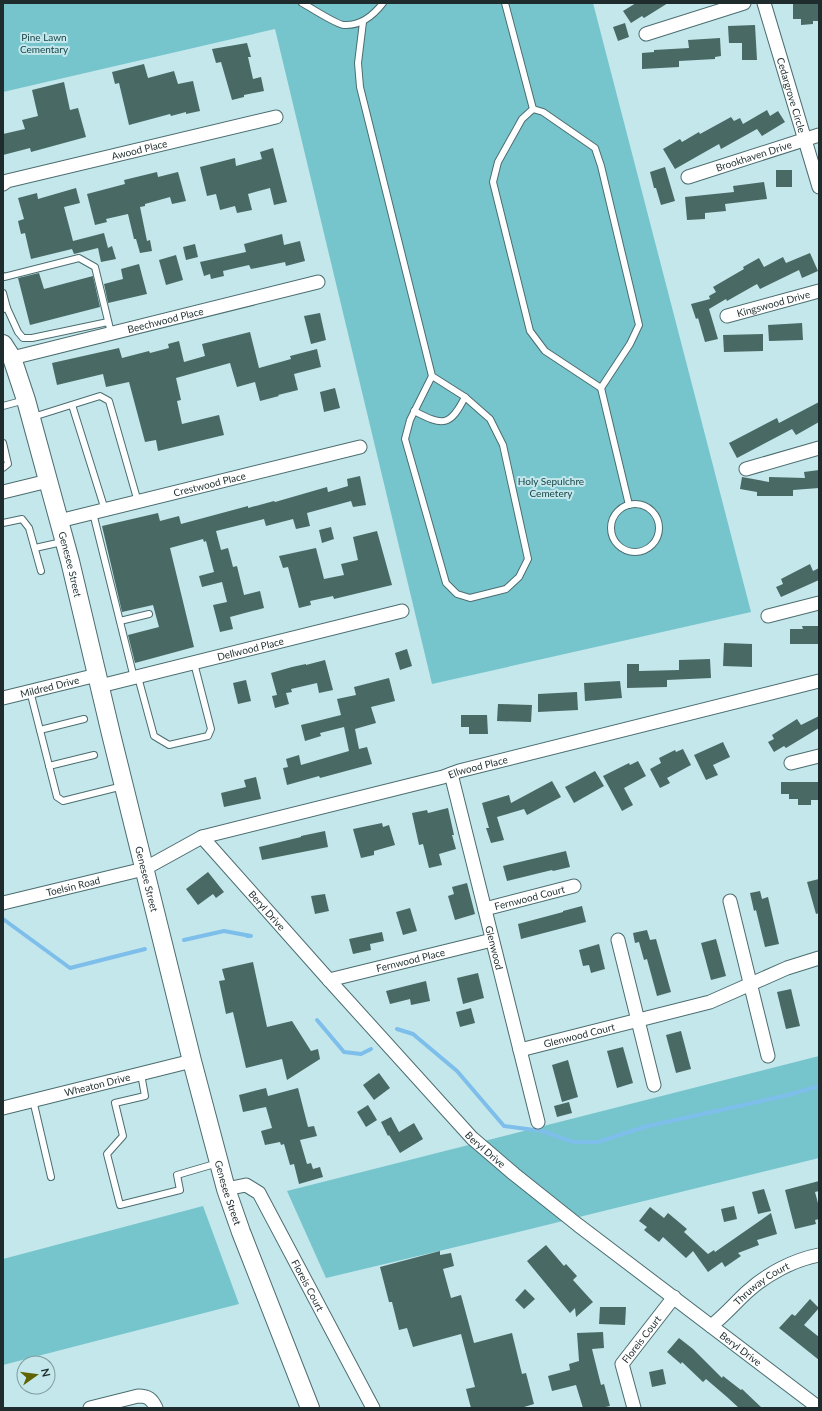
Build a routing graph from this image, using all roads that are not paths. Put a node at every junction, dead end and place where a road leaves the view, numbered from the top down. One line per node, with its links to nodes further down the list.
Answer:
1 (302, 3): 6 (lane)
2 (383, 3): 6 (lane)
3 (505, 3): 8 (lane)
4 (744, 3): 7 (street)
5 (764, 3): 11 (street, Cedargrove Circle)
6 (363, 22): 23 (lane)
7 (646, 34)
8 (534, 109): 24 (lane); 24 (lane)
9 (276, 117): 13 (street, Awood Place)
10 (819, 135): 11 (street, Brookhaven Drive)
11 (805, 140): 12 (street, Brookhaven Drive); 14 (street, Cedargrove Circle)
12 (688, 177)
13 (3, 184)
14 (819, 188)
15 (3, 277): 21 (lane)
16 (318, 282): 21 (street, Beechwood Place)
17 (819, 291): 20 (street, Kingswood Drive)
18 (3, 293): 19 (lane)
19 (5, 308): 21 (lane)
20 (727, 316)
21 (109, 328): 22 (street, Beechwood Place)
22 (7, 352): 26 (main road, Genesee Street)
23 (432, 376): 25 (lane); 29 (lane)
24 (601, 388): 39 (lane)
25 (465, 398): 29 (lane); 29 (lane)
26 (26, 400): 28 (lane); 30 (main road, Genesee Street)
27 (72, 405): 30 (lane); 38 (lane); 40 (lane)
28 (3, 406)
29 (414, 411)
30 (31, 417): 36 (main road, Genesee Street)
31 (3, 443): 34 (lane)
32 (360, 447): 38 (street, Crestwood Place)
33 (819, 448): 35 (street)
34 (3, 468)
35 (746, 468)
36 (48, 480): 37 (street); 41 (main road, Genesee Street)
37 (3, 492)
38 (138, 502): 40 (street, Crestwood Place)
39 (629, 505): 39 (lane)
40 (99, 512): 41 (street, Crestwood Place); 50 (lane)
41 (59, 521): 43 (main road, Genesee Street)
42 (3, 523): 44 (lane)
43 (65, 541): 44 (lane); 54 (main road, Genesee Street)
44 (35, 548): 45 (lane)
45 (41, 571)
46 (819, 603): 49 (street)
47 (402, 611): 51 (street, Dellwood Place)
48 (149, 614): 50 (lane)
49 (768, 616)
50 (120, 621): 52 (lane)
51 (194, 663): 52 (street, Dellwood Place); 52 (lane)
52 (136, 677): 54 (street, Dellwood Place)
53 (819, 680): 63 (street, Ellwood Place)
54 (98, 681): 55 (street, Mildred Drive); 64 (main road, Genesee Street)
55 (30, 691): 56 (street, Mildred Drive); 58 (lane)
56 (3, 698)
57 (84, 719): 58 (lane)
58 (40, 730): 62 (lane)
59 (94, 755): 62 (lane)
60 (819, 756): 61 (street)
61 (791, 763)
62 (49, 766): 64 (lane)
63 (451, 774): 65 (street, Ellwood Place); 70 (street, Glenwood)
64 (124, 786): 66 (main road, Genesee Street)
65 (202, 837): 66 (street, Ellwood Place); 74 (street, Beryl Drive)
66 (144, 869): 69 (street, Toelsin Road); 79 (main road, Genesee Street)
67 (574, 886): 70 (street, Fernwood Court)
68 (730, 901): 75 (street)
69 (3, 903)
70 (485, 909): 71 (street, Glenwood)
71 (492, 940): 74 (street, Fernwood Place); 77 (street, Glenwood)
72 (618, 940): 76 (street)
73 (819, 958): 75 (street, Glenwood Court)
74 (329, 980): 89 (street, Beryl Drive)
75 (750, 984): 76 (street, Glenwood Court); 78 (street)
76 (638, 1020): 77 (street, Glenwood Court); 81 (street)
77 (520, 1050): 84 (street, Glenwood)
78 (768, 1056)
79 (192, 1061): 80 (street, Wheaton Drive); 85 (main road, Genesee Street)
80 (141, 1074): 82 (street, Wheaton Drive); 85 (lane)
81 (654, 1085)
82 (33, 1100): 83 (street, Wheaton Drive); 86 (lane)
83 (3, 1108)
84 (538, 1122)
85 (219, 1163): 87 (main road, Genesee Street)
86 (51, 1177)
87 (226, 1189): 93 (main road, Genesee Street); 94 (street, Floreis Court)
88 (819, 1255): 90 (street, Thruway Court)
89 (674, 1297): 90 (street, Beryl Drive); 95 (street, Floreis Court)
90 (711, 1326): 96 (street, Beryl Drive)
91 (90, 1408): 92 (street)
92 (156, 1408)
93 (310, 1408)
94 (373, 1408)
95 (634, 1408)
96 (819, 1408)

